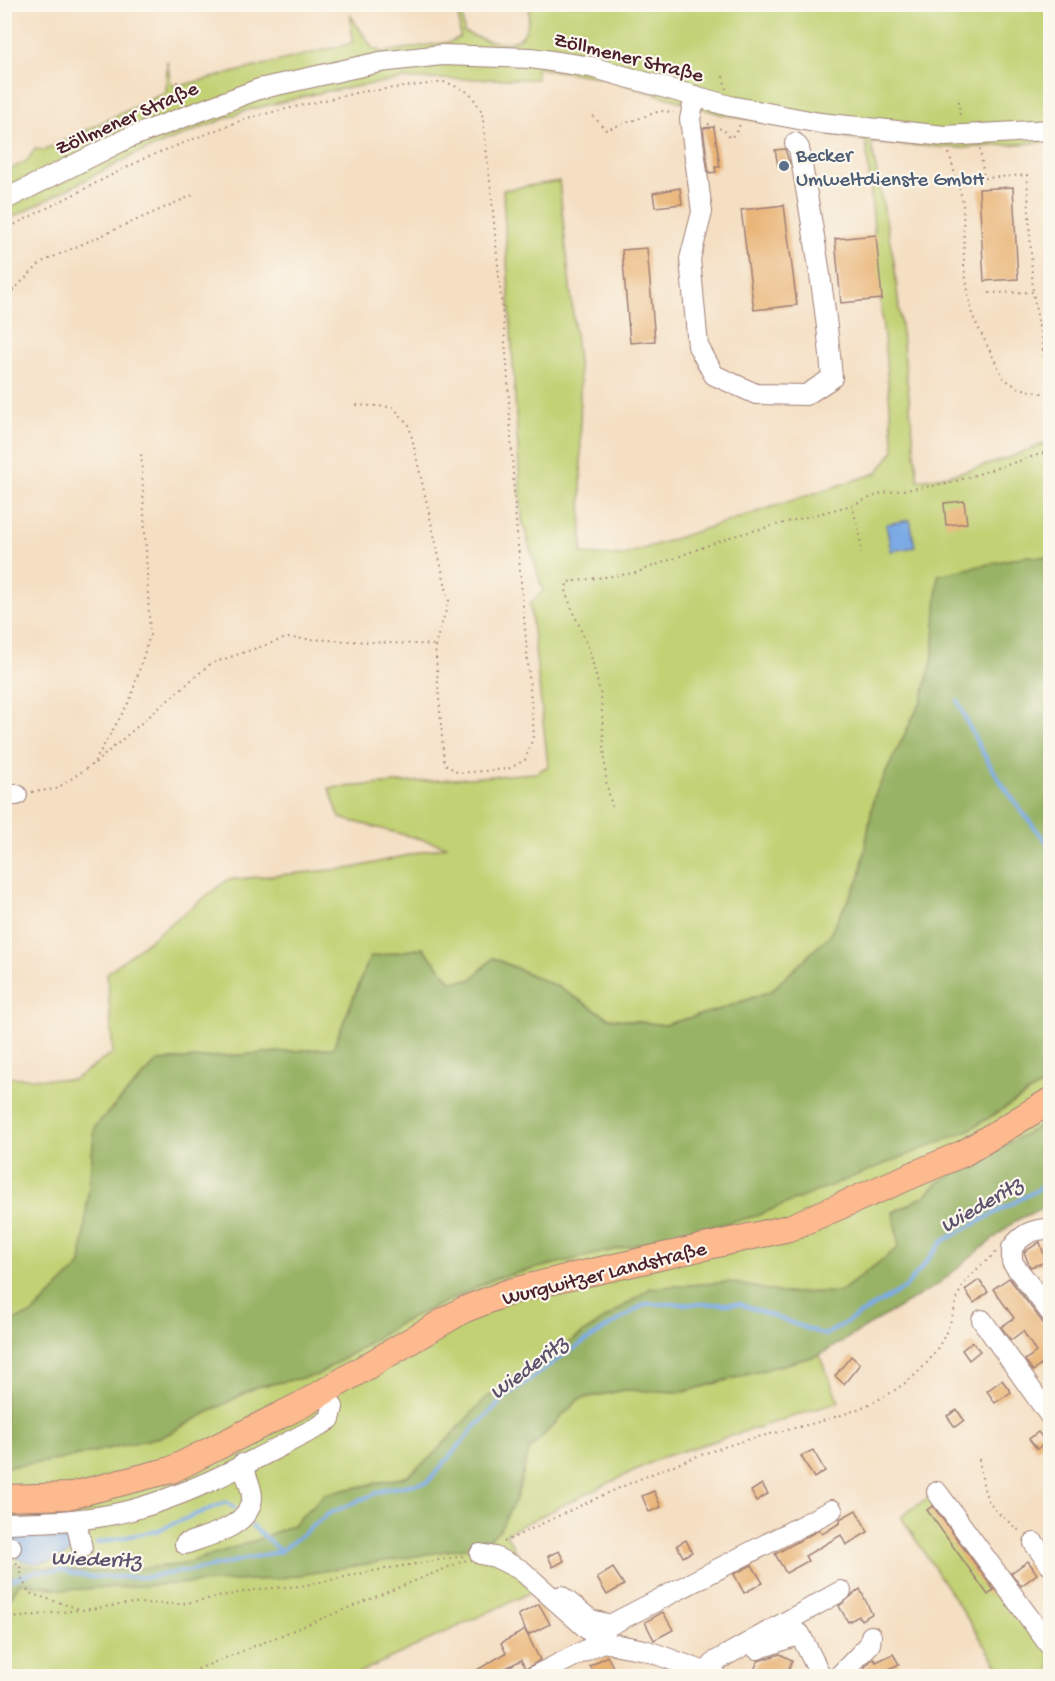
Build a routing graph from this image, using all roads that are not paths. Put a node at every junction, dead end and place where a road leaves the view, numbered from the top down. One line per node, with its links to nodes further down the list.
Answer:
1 (695, 96): 2 (street, Zöllmener Straße); 2 (street); 6 (street, Zöllmener Straße)
2 (796, 120): 5 (street, Zöllmener Straße)
3 (1050, 122): 5 (street)
4 (1050, 130): 5 (street, Zöllmener Straße)
5 (1022, 132)
6 (4, 200)
7 (1050, 1101): 11 (main road, Wurgwitzer Landstraße)
8 (1050, 1229): 9 (street)
9 (1050, 1312)
10 (982, 1320): 12 (street)
11 (325, 1392): 13 (street); 15 (main road, Wurgwitzer Landstraße)
12 (1050, 1416)
13 (242, 1464): 17 (street); 20 (street)
14 (937, 1492): 28 (street)
15 (4, 1498)
16 (832, 1510): 25 (street)
17 (76, 1521): 18 (street); 21 (street)
18 (4, 1523)
19 (1034, 1543): 23 (street)
20 (185, 1544)
21 (82, 1548)
22 (480, 1554): 25 (street)
23 (1050, 1566)
24 (841, 1591): 29 (street)
25 (554, 1594): 27 (street)
26 (871, 1636): 32 (street)
27 (602, 1642): 29 (street); 30 (street)
28 (1050, 1646)
29 (716, 1675): 31 (street)
30 (535, 1677)
31 (821, 1677)
32 (839, 1677)

